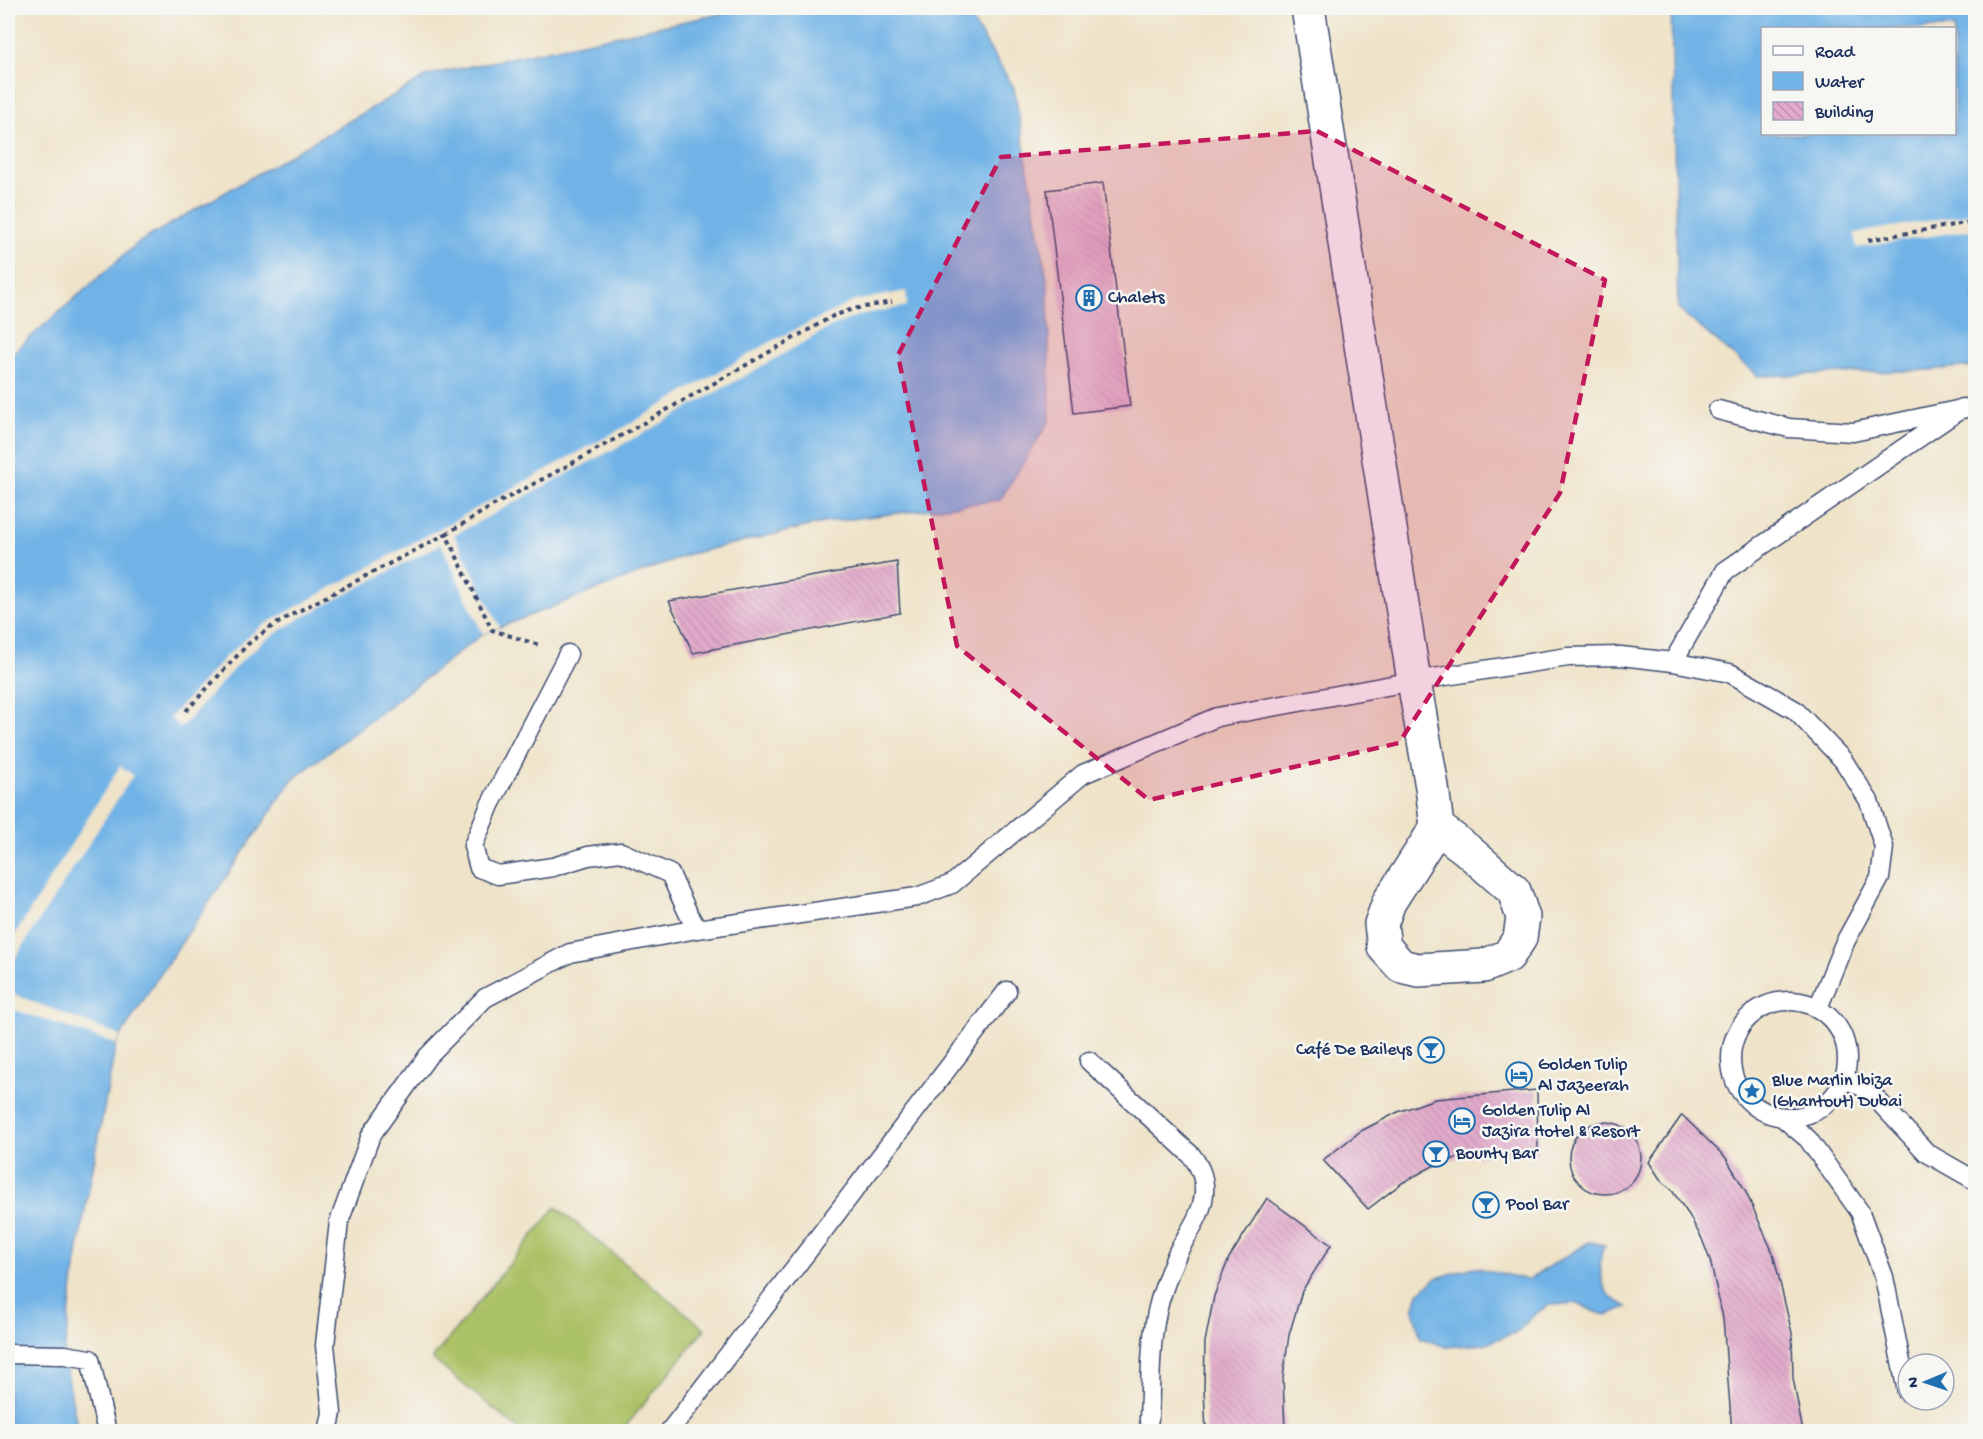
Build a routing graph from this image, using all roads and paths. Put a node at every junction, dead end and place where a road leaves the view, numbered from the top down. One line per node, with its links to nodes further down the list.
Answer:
1 (1308, 8): 10 (street)
2 (1976, 221): 3 (path)
3 (1868, 240)
4 (892, 302): 7 (path)
5 (1969, 407): 6 (lane); 9 (lane)
6 (1718, 410)
7 (446, 534): 8 (path); 11 (path)
8 (568, 654): 13 (lane)
9 (1673, 662): 10 (lane); 15 (lane)
10 (1414, 681): 12 (street); 13 (lane)
11 (186, 711)
12 (1437, 827): 12 (street)
13 (697, 929): 24 (lane)
14 (1007, 991): 25 (lane)
15 (1818, 1008): 17 (lane); 18 (lane)
16 (1089, 1061): 22 (lane)
17 (1844, 1078): 18 (lane); 19 (lane)
18 (1782, 1117): 20 (lane)
19 (1976, 1181)
20 (1899, 1352)
21 (8, 1354): 23 (lane)
22 (1149, 1420)
23 (107, 1431)
24 (328, 1431)
25 (669, 1431)

